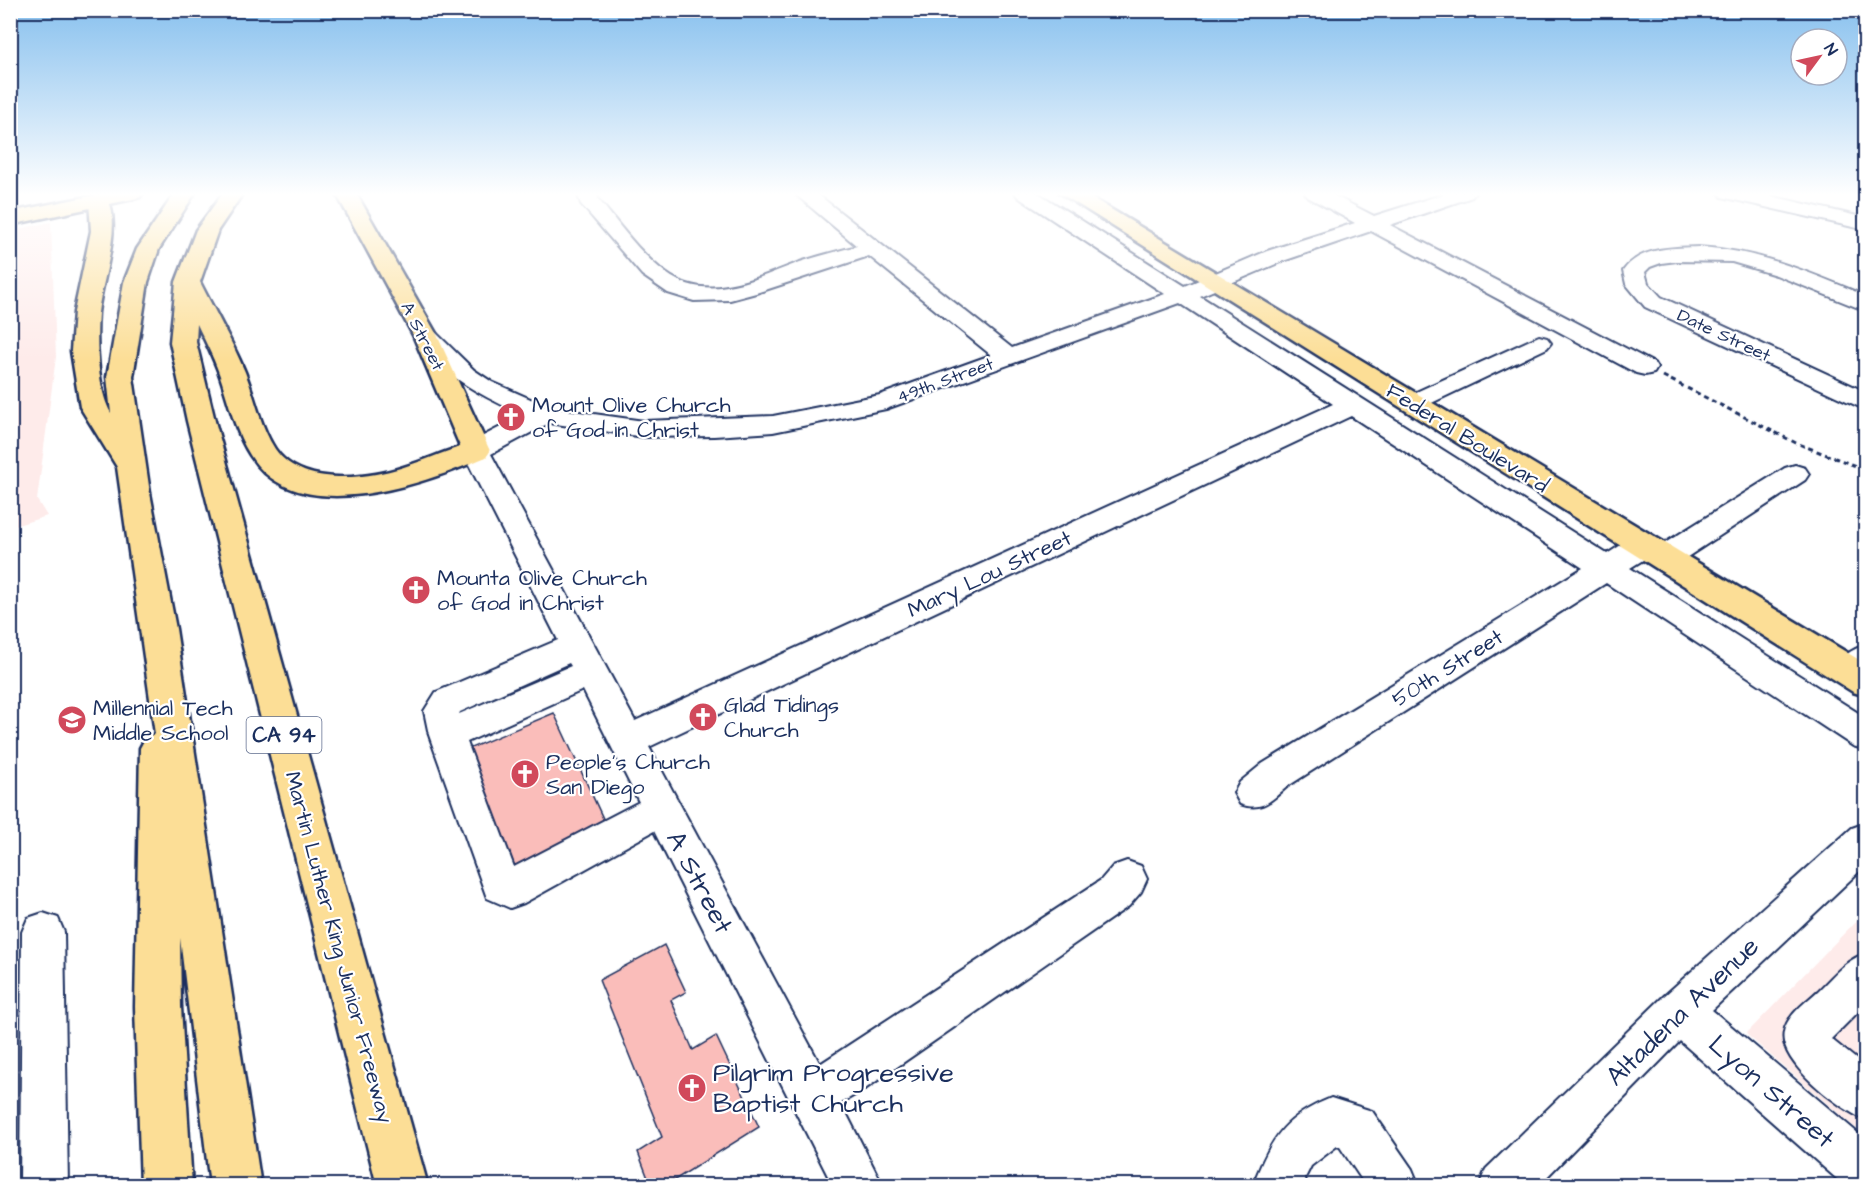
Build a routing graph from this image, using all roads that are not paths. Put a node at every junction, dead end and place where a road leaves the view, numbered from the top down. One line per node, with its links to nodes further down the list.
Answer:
1 (98, 249): 26 (main road)
2 (148, 249): 26 (main road)
3 (200, 249): 13 (main road, Martin Luther King Junior Freeway / CA 94)
4 (377, 249): 16 (main road, A Street)
5 (632, 249): 6 (street)
6 (870, 249)
7 (874, 249): 18 (street)
8 (1111, 249): 14 (street)
9 (1161, 249): 12 (main road, Federal Boulevard)
10 (1297, 249): 12 (street, 49th Street)
11 (1420, 249): 19 (street)
12 (1214, 281): 14 (street, 49th Street); 21 (main road, Federal Boulevard)
13 (188, 282): 25 (main road); 48 (main road, Martin Luther King Junior Freeway / CA 94)
14 (1182, 295): 18 (street, 49th Street); 22 (street)
15 (1866, 304): 20 (street, Date Street)
16 (425, 335): 23 (street, 49th Street); 25 (main road, A Street)
17 (1539, 342): 21 (street)
18 (1007, 356): 24 (street, 49th Street)
19 (1645, 368)
20 (1866, 402)
21 (1412, 403): 28 (main road, Federal Boulevard)
22 (1352, 406): 29 (street); 34 (street, Mary Lou Street)
23 (545, 415): 24 (street, 49th Street); 25 (street)
24 (629, 427): 25 (street)
25 (487, 445): 31 (street, A Street)
26 (133, 472): 30 (main road)
27 (1795, 474): 28 (street, 50th Street)
28 (1654, 552): 29 (street, 50th Street); 32 (main road, Federal Boulevard)
29 (1604, 569): 33 (street); 35 (street, 50th Street)
30 (159, 629): 46 (main road); 47 (main road)
31 (584, 659): 34 (street, A Street); 36 (street)
32 (1860, 670)
33 (1866, 736)
34 (626, 741): 36 (street, A Street)
35 (1253, 793)
36 (662, 809): 42 (street, A Street)
37 (1866, 840): 41 (street, Altadena Avenue)
38 (1127, 879): 42 (street)
39 (43, 932): 45 (street)
40 (1866, 973): 43 (street)
41 (1679, 1011): 44 (street, Lyon Street); 52 (street, Altadena Avenue)
42 (811, 1095): 49 (street, A Street)
43 (1866, 1097)
44 (1866, 1172)
45 (44, 1185)
46 (167, 1185)
47 (236, 1185)
48 (403, 1185)
49 (859, 1185)
50 (1283, 1185): 51 (street)
51 (1395, 1185)
52 (1503, 1185)

